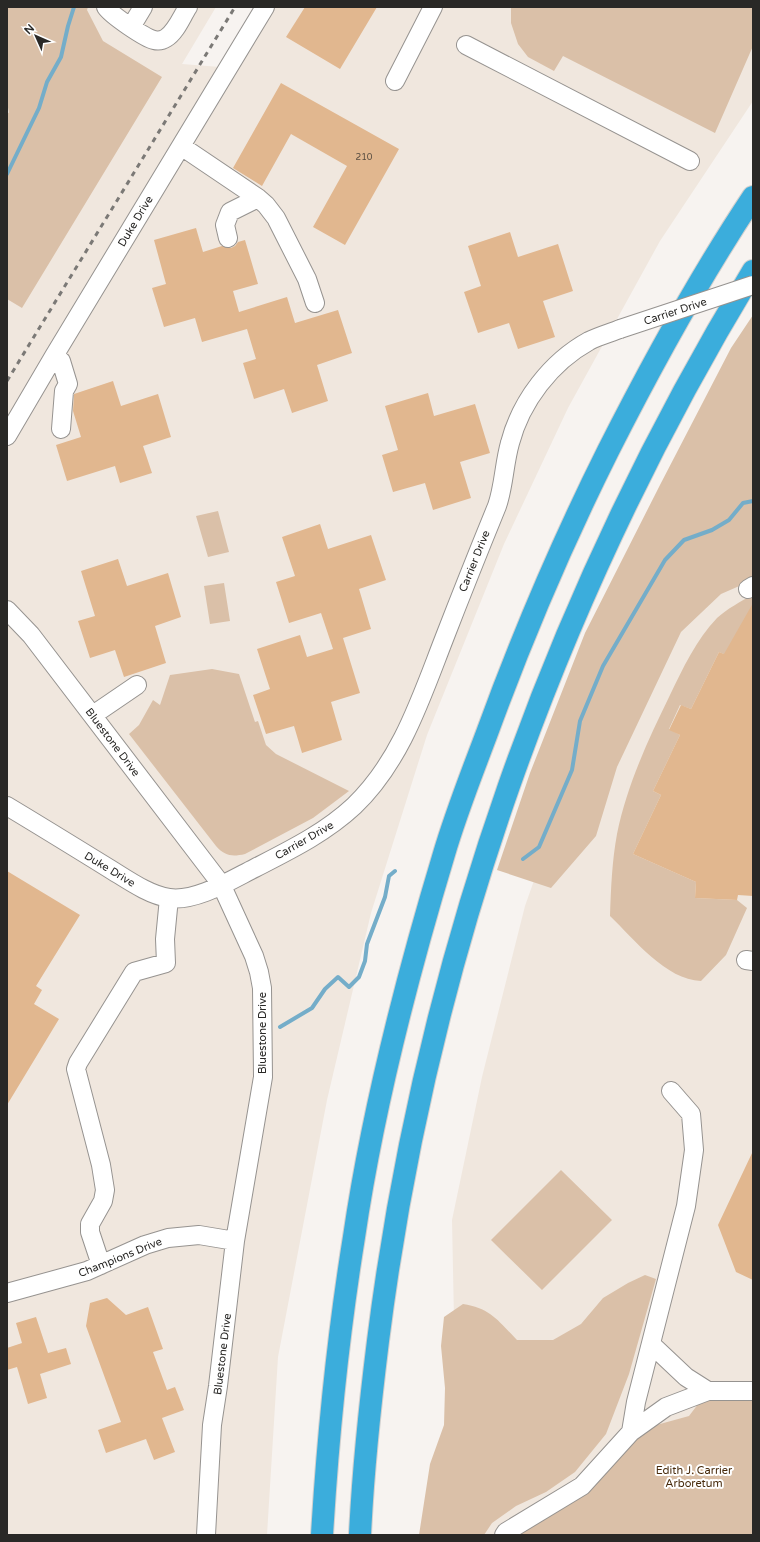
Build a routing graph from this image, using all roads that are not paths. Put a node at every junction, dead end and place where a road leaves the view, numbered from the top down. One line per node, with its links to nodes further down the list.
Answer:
1 (106, 7): 6 (street)
2 (143, 7): 6 (street)
3 (188, 7): 6 (street)
4 (265, 7): 9 (street, Duke Drive)
5 (433, 7): 8 (street)
6 (131, 27)
7 (466, 45): 10 (street)
8 (395, 81)
9 (181, 146): 12 (street); 17 (street, Duke Drive)
10 (690, 161)
11 (753, 197): 35 (highway)
12 (258, 198): 13 (street); 16 (street)
13 (228, 238)
14 (753, 271): 36 (highway)
15 (753, 285): 24 (street, Carrier Drive, bridge)
16 (315, 303)
17 (54, 356): 18 (street); 19 (street, Duke Drive)
18 (61, 429)
19 (7, 436)
20 (7, 610): 22 (street, Bluestone Drive)
21 (137, 685): 22 (street)
22 (93, 715): 24 (street, Bluestone Drive)
23 (7, 806): 25 (street, Duke Drive)
24 (221, 884): 25 (street, Duke Drive); 27 (street, Bluestone Drive)
25 (169, 898): 28 (street)
26 (671, 1091): 30 (street)
27 (235, 1241): 28 (street, Champions Drive); 34 (street, Bluestone Drive)
28 (101, 1265): 29 (street, Champions Drive)
29 (7, 1293)
30 (651, 1344): 31 (street); 33 (street)
31 (708, 1391): 32 (street); 33 (street)
32 (753, 1391)
33 (631, 1432): 37 (street)
34 (206, 1535)
35 (322, 1535)
36 (361, 1535)
37 (504, 1535)

